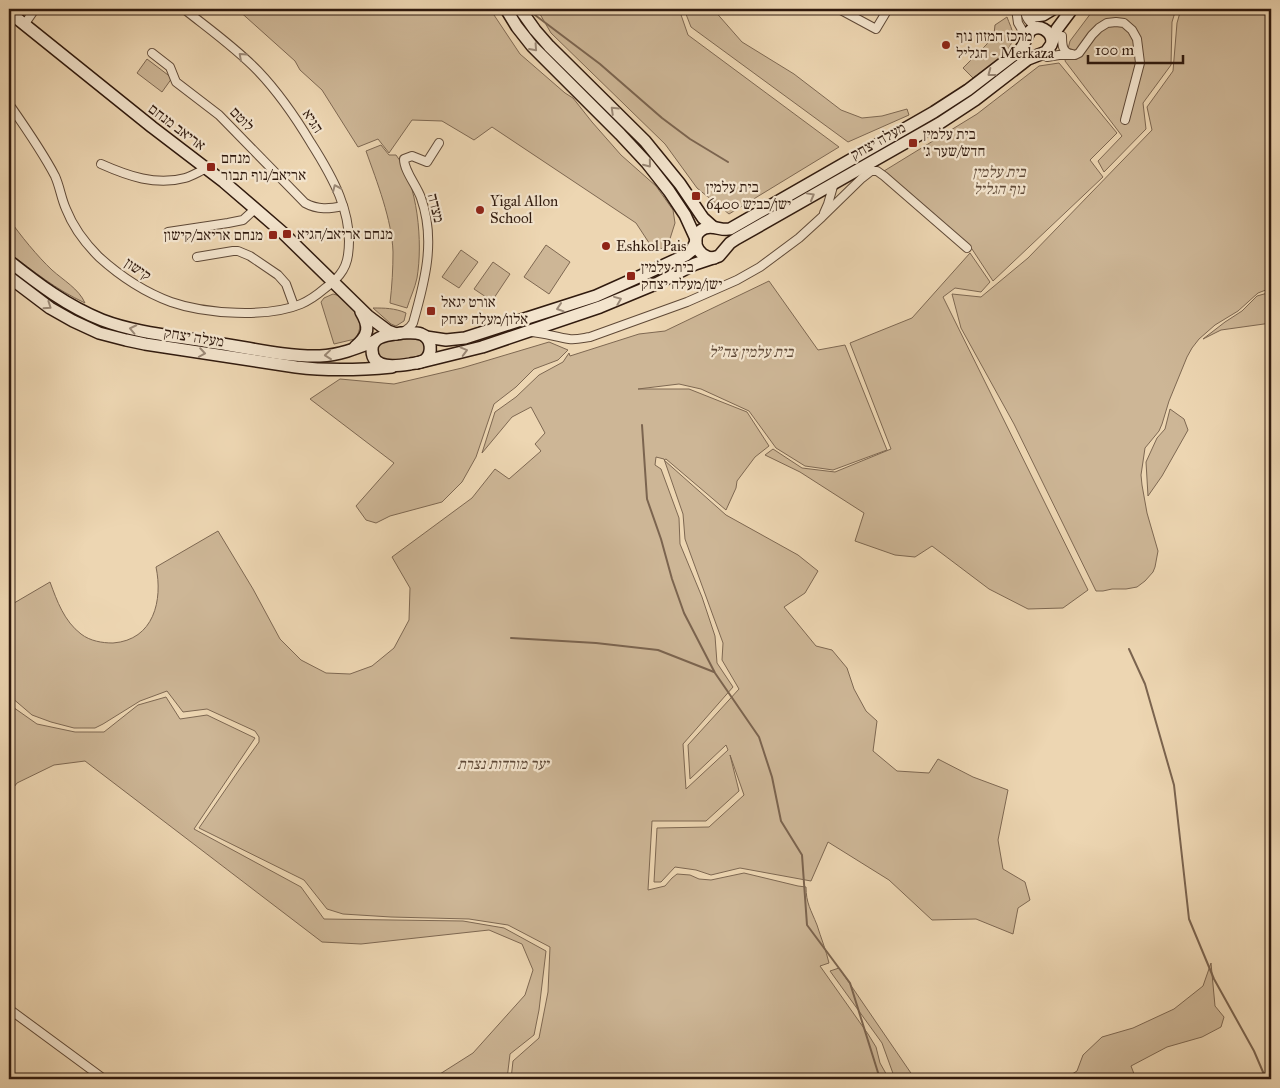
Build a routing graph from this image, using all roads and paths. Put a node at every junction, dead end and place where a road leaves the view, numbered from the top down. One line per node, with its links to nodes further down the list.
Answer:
1 (35, 9): 13 (street)
2 (184, 9): 26 (street, הגיא, one-way to 2)
3 (506, 9): 31 (main road, one-way to 31)
4 (520, 9): 29 (main road, one-way to 4)
5 (839, 9): 6 (street)
6 (888, 9)
7 (1016, 9): 16 (street)
8 (1025, 9): 9 (main road); 14 (street)
9 (1054, 9): 14 (main road)
10 (1072, 9): 15 (main road)
11 (1080, 9): 15 (main road)
12 (9, 12): 13 (main road, אריאב מנחם)
13 (24, 24): 24 (main road, אריאב מנחם)
14 (1038, 28): 15 (main road); 16 (main road)
15 (1057, 38): 18 (street); 19 (main road)
16 (1027, 39): 19 (main road); 29 (main road, מעלה יצחק, one-way to 29)
17 (152, 53): 26 (street, לוטם)
18 (1072, 54): 19 (street); 21 (street)
19 (1045, 55): 25 (main road, מעלה יצחק)
20 (9, 104): 39 (street, קישון)
21 (1126, 120)
22 (439, 143): 41 (street, מצדה)
23 (101, 164): 24 (street)
24 (207, 168): 27 (main road, אריאב מנחם)
25 (834, 183): 28 (street); 33 (main road, מעלה יצחק, one-way to 25)
26 (343, 206): 38 (street, הגיא)
27 (255, 209): 30 (street); 38 (main road, אריאב מנחם)
28 (820, 219): 32 (street); 42 (street)
29 (716, 228): 31 (main road); 33 (main road)
30 (168, 232)
31 (696, 240): 35 (main road); 44 (main road, one-way to 44)
32 (967, 248)
33 (725, 249): 35 (main road)
34 (197, 257): 39 (street)
35 (714, 258): 42 (main road, one-way to 35)
36 (9, 261): 46 (main road, מעלה יצחק, one-way to 36)
37 (9, 277): 48 (main road, מעלה יצחק, one-way to 48)
38 (333, 282): 39 (street, קישון); 40 (main road, אריאב מנחם)
39 (294, 306)
40 (361, 309): 43 (main road); 45 (main road); 46 (main road)
41 (416, 312): 43 (street, מצדה); 44 (street, מצדה)
42 (527, 332): 47 (main road, one-way to 42)
43 (399, 334): 44 (main road); 45 (main road)
44 (424, 336): 47 (main road)
45 (376, 340): 46 (main road, מעלה יצחק); 48 (main road)
46 (352, 350)
47 (417, 363): 48 (main road)
48 (392, 367)
49 (9, 1009): 50 (street)
50 (104, 1079)

